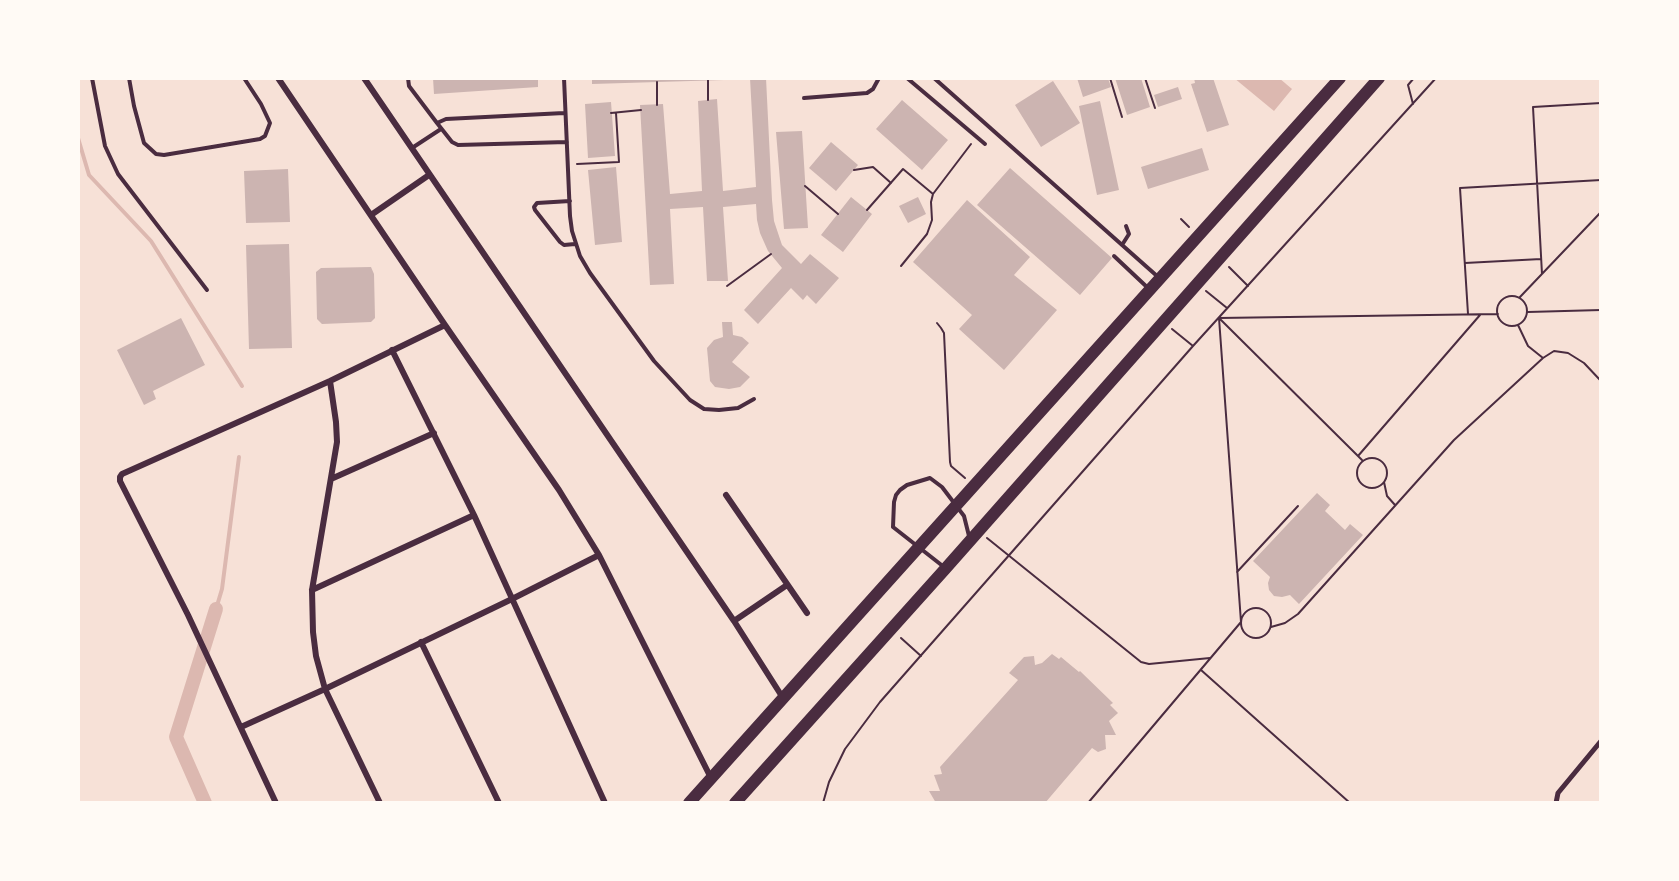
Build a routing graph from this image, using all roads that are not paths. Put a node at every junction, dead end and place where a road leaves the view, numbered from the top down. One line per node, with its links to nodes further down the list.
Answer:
1 (92, 78): 28 (lane)
2 (129, 78): 3 (lane)
3 (244, 78)
4 (278, 78): 22 (street)
5 (364, 78): 19 (street)
6 (408, 78): 15 (lane)
7 (564, 78): 14 (lane)
8 (879, 78): 13 (lane)
9 (907, 78): 18 (lane)
10 (934, 78): 25 (lane)
11 (1340, 78): 27 (main road)
12 (1379, 78): 39 (main road)
13 (804, 98)
14 (564, 113): 15 (lane); 17 (lane)
15 (437, 123): 16 (lane)
16 (441, 129): 17 (lane); 19 (lane)
17 (567, 142): 21 (lane)
18 (985, 144)
19 (412, 149): 20 (street)
20 (429, 175): 22 (street); 47 (street)
21 (570, 201): 24 (lane); 24 (lane)
22 (371, 215): 30 (street)
23 (1126, 226): 25 (lane)
24 (575, 244): 33 (lane)
25 (1122, 245): 27 (lane)
26 (1114, 256): 29 (lane)
27 (1160, 279): 29 (main road)
28 (207, 290)
29 (1150, 290): 37 (main road)
30 (445, 325): 31 (street); 41 (street)
31 (392, 350): 32 (street); 34 (street)
32 (330, 381): 35 (street); 51 (street)
33 (754, 399)
34 (434, 433): 35 (street); 38 (street)
35 (331, 479): 44 (street)
36 (726, 495): 43 (street)
37 (956, 505): 39 (lane); 40 (main road); 40 (lane)
38 (474, 515): 44 (street); 45 (street)
39 (974, 536): 42 (main road)
40 (919, 547): 42 (lane); 50 (main road)
41 (599, 555): 45 (street); 53 (street)
42 (946, 568): 59 (main road)
43 (787, 585): 46 (street); 47 (street)
44 (312, 590): 49 (street)
45 (512, 599): 48 (street); 57 (street)
46 (807, 613)
47 (734, 621): 50 (street)
48 (421, 642): 49 (street); 56 (street)
49 (325, 689): 51 (street); 55 (street)
50 (783, 699): 53 (main road)
51 (241, 727): 54 (street)
52 (1601, 741): 60 (street)
53 (711, 779): 58 (main road)
54 (276, 803)
55 (380, 803)
56 (499, 803)
57 (605, 803)
58 (689, 803)
59 (735, 803)
60 (1556, 803)

